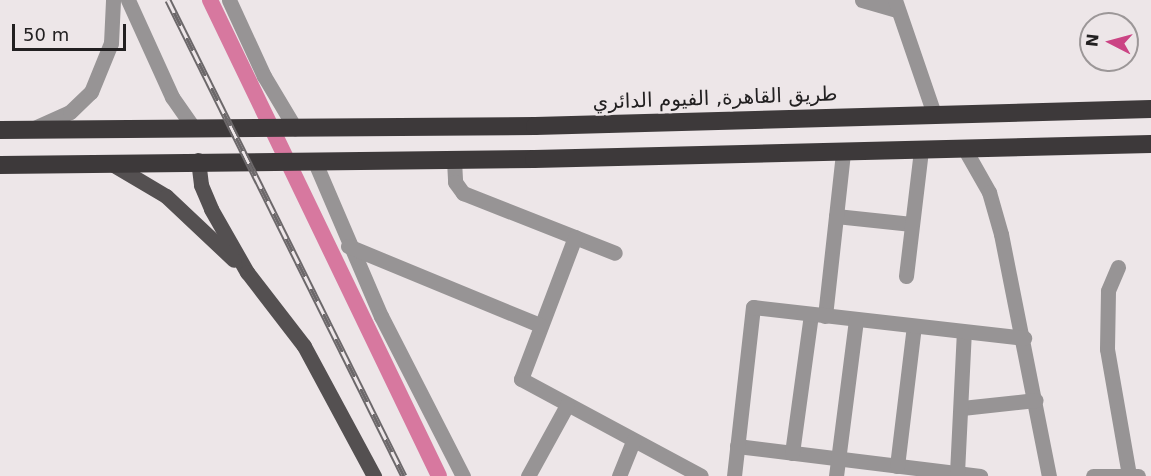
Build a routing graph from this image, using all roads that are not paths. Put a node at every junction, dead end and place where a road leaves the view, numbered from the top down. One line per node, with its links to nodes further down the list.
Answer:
1 (113, 0): 12 (street)
2 (128, 0): 10 (street)
3 (229, 0): 9 (street)
4 (862, 0): 5 (street)
5 (897, 5): 7 (street)
6 (1151, 109): 7 (highway, طريق القاهرة, الفيوم الدائري)
7 (934, 114): 8 (highway, طريق القاهرة, الفيوم الدائري)
8 (535, 126): 9 (highway, طريق القاهرة, الفيوم الدائري); 17 (highway)
9 (288, 128): 10 (highway, طريق القاهرة, الفيوم الدائري)
10 (195, 129): 12 (highway)
11 (0, 130): 12 (highway)
12 (27, 130)
13 (1151, 144): 14 (highway)
14 (964, 148): 15 (highway); 36 (street)
15 (921, 150): 16 (highway); 24 (street)
16 (843, 152): 17 (highway); 23 (street)
17 (534, 159): 20 (highway)
18 (198, 160): 19 (highway); 21 (highway); 29 (main road)
19 (314, 160): 20 (highway); 26 (street)
20 (454, 160): 25 (street)
21 (108, 163): 22 (highway); 29 (main road)
22 (0, 165)
23 (836, 216): 24 (street); 31 (street)
24 (912, 224): 30 (street)
25 (575, 237): 27 (street); 33 (street)
26 (348, 246): 33 (street); 48 (street)
27 (615, 253)
28 (1119, 267): 57 (street)
29 (247, 272): 47 (main road)
30 (906, 276)
31 (818, 315): 32 (street); 41 (street); 42 (street)
32 (856, 319): 34 (street); 43 (street)
33 (540, 325): 38 (street)
34 (914, 326): 35 (street); 44 (street)
35 (964, 332): 36 (street); 39 (street)
36 (1024, 338): 37 (street)
37 (1036, 400): 39 (street); 55 (street)
38 (567, 405): 40 (street); 49 (street)
39 (962, 408): 46 (street)
40 (633, 441): 45 (street); 50 (street)
41 (737, 446): 42 (street); 52 (street)
42 (792, 453): 43 (street)
43 (839, 460): 44 (street); 53 (street)
44 (897, 466): 46 (street)
45 (677, 471): 51 (street)
46 (957, 473): 54 (street)
47 (374, 476)
48 (463, 476)
49 (528, 476)
50 (619, 476)
51 (701, 476)
52 (734, 476)
53 (836, 476)
54 (980, 476)
55 (1048, 476)
56 (1093, 476): 57 (street)
57 (1133, 476)

